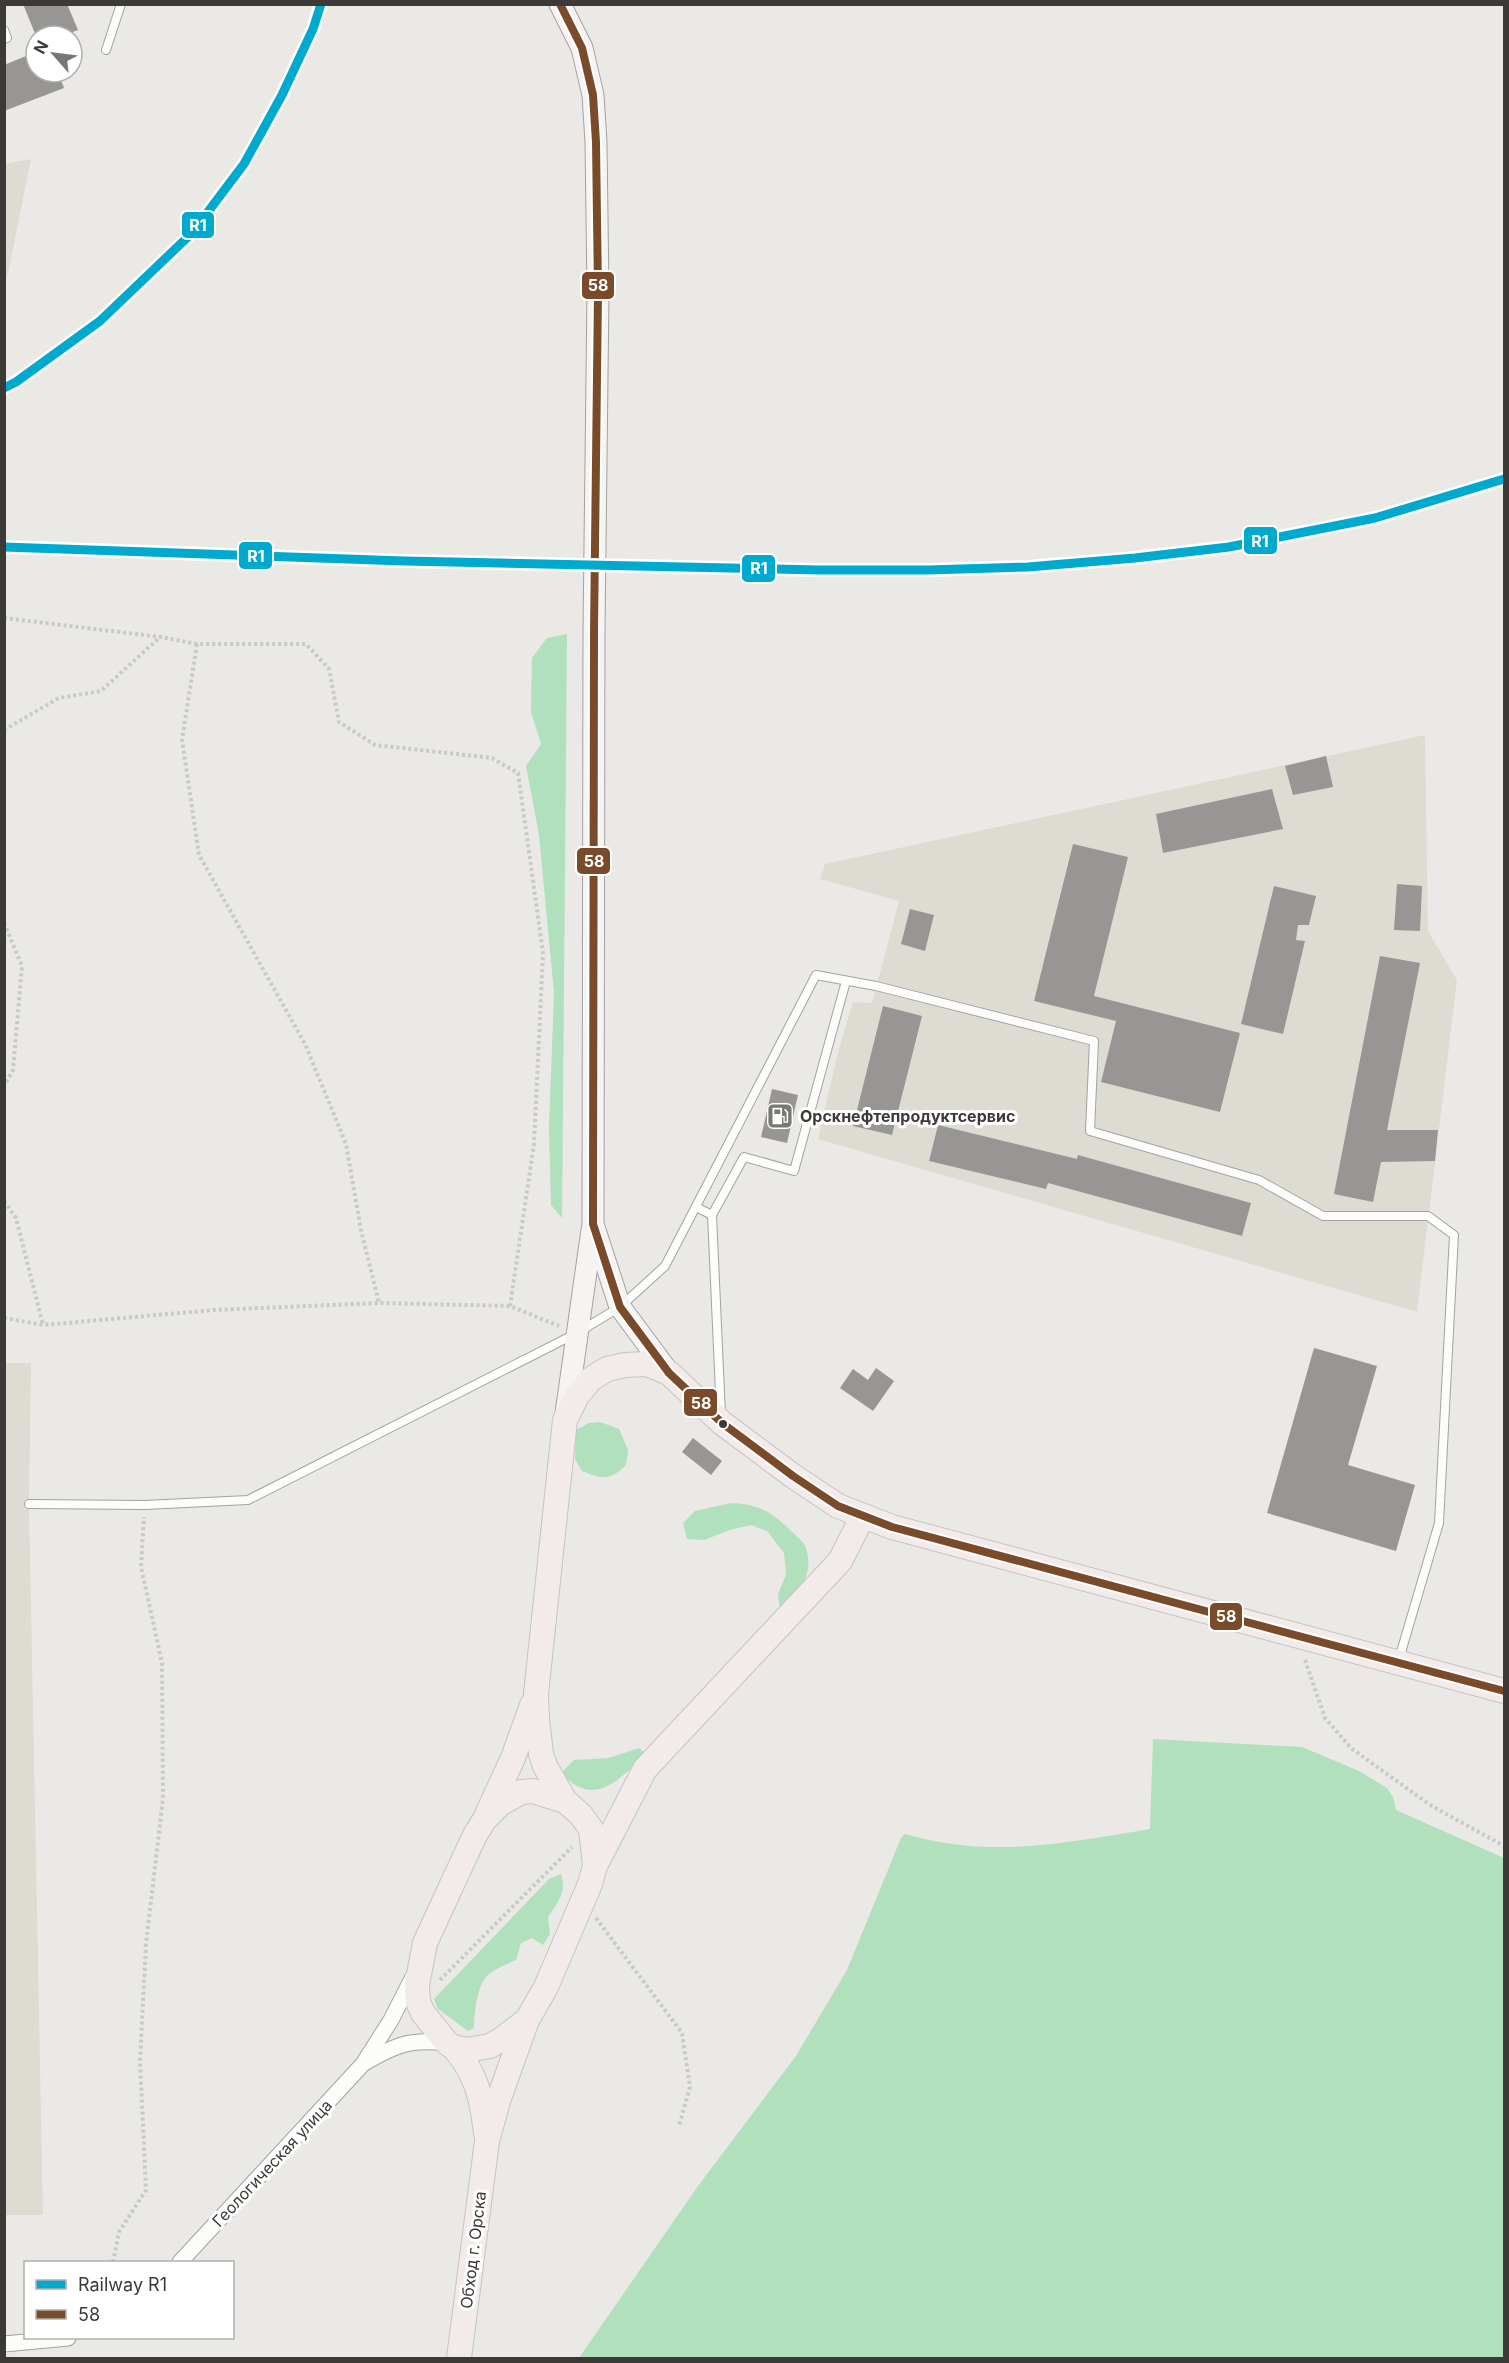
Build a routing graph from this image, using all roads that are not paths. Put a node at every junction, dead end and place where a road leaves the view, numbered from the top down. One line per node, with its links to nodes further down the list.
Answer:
1 (122, 4): 5 (lane)
2 (560, 4): 9 (main road)
3 (4, 30): 4 (lane)
4 (4, 39)
5 (106, 50)
6 (846, 981): 7 (lane); 8 (lane); 17 (lane)
7 (696, 1207): 8 (lane); 10 (lane)
8 (712, 1215): 14 (lane)
9 (593, 1224): 10 (main road); 11 (main road)
10 (620, 1307): 11 (lane); 12 (main road)
11 (577, 1333): 13 (main road); 15 (lane)
12 (669, 1373): 13 (main road); 14 (main road)
13 (565, 1420): 19 (main road)
14 (722, 1424): 16 (main road)
15 (29, 1504)
16 (863, 1516): 17 (main road); 22 (main road)
17 (1398, 1662): 18 (main road)
18 (1504, 1691)
19 (536, 1695): 20 (main road); 21 (main road)
20 (565, 1801): 21 (main road); 22 (main road)
21 (485, 1819): 23 (main road)
22 (595, 1866): 24 (main road)
23 (420, 1961): 25 (main road); 26 (street)
24 (526, 2020): 25 (main road); 27 (main road)
25 (450, 2045): 26 (street); 27 (main road)
26 (363, 2064): 28 (street, Геологическая улица)
27 (487, 2141): 31 (main road, Обход г. Орска)
28 (181, 2261)
29 (50, 2339): 30 (street)
30 (4, 2344)
31 (459, 2358)

